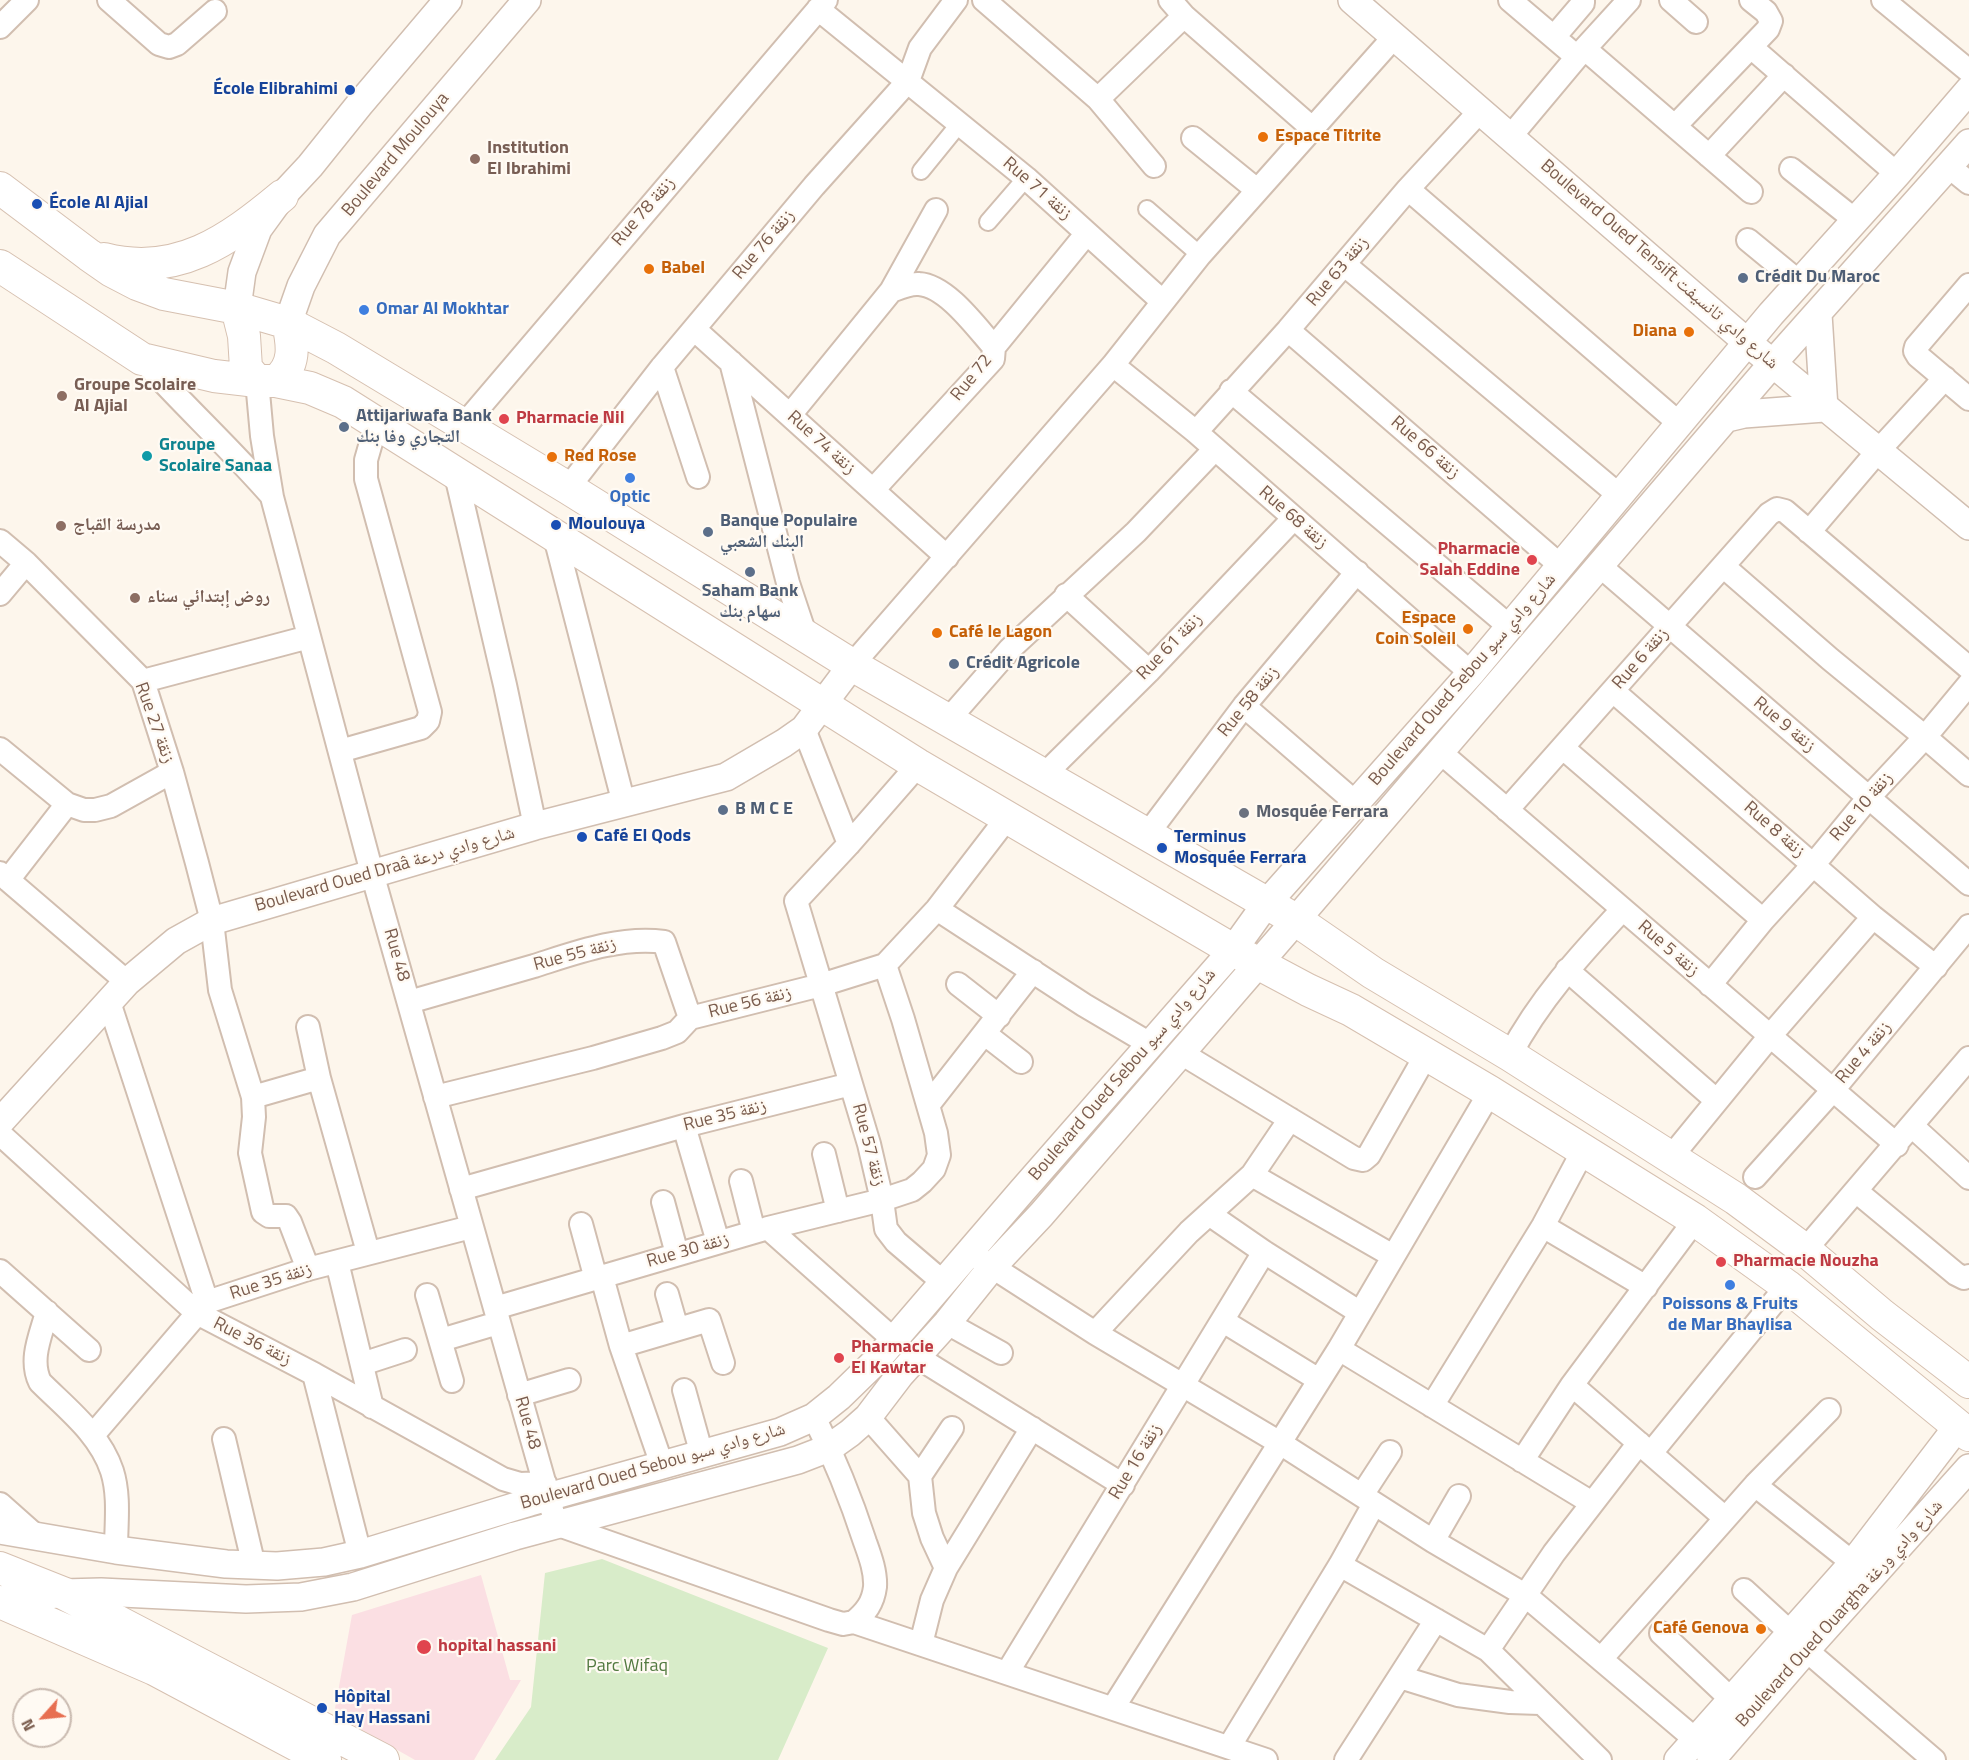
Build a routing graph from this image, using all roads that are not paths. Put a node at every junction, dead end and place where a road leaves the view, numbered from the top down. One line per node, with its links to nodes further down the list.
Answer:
1 (109, 0): 15 (street)
2 (448, 0): 44 (street)
3 (527, 0): 61 (street, Boulevard Moulouya)
4 (956, 0): 23 (street, Rue 76 زنقة)
5 (984, 0): 25 (street)
6 (1352, 0): 17 (street, Boulevard Oued Tensift شارع وادي تانسيفت)
7 (1510, 0): 18 (street)
8 (1583, 0): 18 (street)
9 (1629, 0): 20 (street)
10 (1671, 0): 16 (street)
11 (1751, 0): 19 (street)
12 (1883, 0): 21 (street)
13 (822, 5): 23 (street, Rue 71 زنقة); 80 (street, Rue 78 زنقة)
14 (1177, 8): 25 (street); 29 (street)
15 (215, 11)
16 (1696, 22)
17 (1394, 37): 26 (street, Boulevard Oued Tensift شارع وادي تانسيفت); 29 (street)
18 (1554, 37): 20 (street)
19 (1751, 46): 22 (street); 28 (street)
20 (1581, 53): 28 (street); 30 (street)
21 (1969, 71)
22 (1784, 75): 33 (street); 37 (street)
23 (908, 81): 27 (street, Rue 71 زنقة); 62 (street, Rue 76 زنقة)
24 (1969, 90): 37 (street, Boulevard Oued Sebou شارع وادي سبو)
25 (1098, 99): 34 (street)
26 (1480, 111): 30 (street, Boulevard Oued Tensift شارع وادي تانسيفت); 41 (street, Rue 63 زنقة)
27 (960, 123): 36 (street); 39 (street, Rue 71 زنقة)
28 (1675, 126): 33 (street)
29 (1313, 129): 42 (street)
30 (1510, 137): 64 (street, Boulevard Oued Tensift شارع وادي تانسيفت)
31 (1193, 138): 42 (street)
32 (1969, 143): 38 (street, Boulevard Oued Sebou شارع وادي سبو)
33 (1709, 156): 43 (street)
34 (1154, 166)
35 (1791, 169): 47 (street)
36 (921, 171)
37 (1897, 174): 47 (street, Boulevard Oued Sebou شارع وادي سبو)
38 (1959, 175): 60 (street, Boulevard Oued Sebou شارع وادي سبو)
39 (1026, 178): 48 (street); 49 (street, Rue 71 زنقة)
40 (0, 188): 51 (main road)
41 (1408, 189): 53 (street, Rue 63 زنقة); 79 (street)
42 (1257, 190): 52 (street)
43 (1751, 192)
44 (282, 196): 51 (main road); 59 (street)
45 (1148, 209): 52 (street)
46 (936, 210): 57 (street)
47 (1855, 220): 55 (street, Boulevard Oued Sebou شارع وادي سبو)
48 (988, 222)
49 (1087, 233): 58 (street, Rue 71 زنقة); 65 (street, Rue 72)
50 (1748, 240): 55 (street)
51 (89, 255): 59 (main road)
52 (1200, 255): 58 (street)
53 (1345, 265): 63 (street, Rue 63 زنقة); 88 (street)
54 (0, 266): 66 (main road)
55 (1799, 282): 64 (street, Boulevard Oued Sebou شارع وادي سبو)
56 (1968, 289): 71 (street)
57 (891, 291): 65 (street); 76 (street)
58 (1162, 301): 69 (street)
59 (237, 308): 61 (main road); 72 (main road)
60 (1818, 314): 68 (street, Boulevard Oued Sebou شارع وادي سبو); 75 (street)
61 (288, 324): 72 (main road); 80 (main road)
62 (694, 329): 67 (street, Rue 74 زنقة); 70 (street, Rue 76 زنقة)
63 (1288, 330): 73 (street, Rue 63 زنقة); 97 (street, Rue 66 زنقة)
64 (1748, 344): 68 (street, Boulevard Oued Tensift شارع وادي تانسيفت); 79 (street, Boulevard Oued Sebou شارع وادي سبو)
65 (994, 347): 87 (street, Rue 72)
66 (142, 359): 72 (main road); 89 (street)
67 (731, 362): 76 (street, Rue 74 زنقة); 106 (street)
68 (1773, 363): 75 (street, Boulevard Oued Tensift شارع وادي تانسيفت); 77 (street, Boulevard Oued Sebou شارع وادي سبو)
69 (1113, 365): 81 (street, Rue 68 زنقة); 95 (street)
70 (662, 367): 85 (street); 86 (street, Rue 76 زنقة)
71 (1945, 378): 74 (street); 83 (street)
72 (266, 381): 78 (main road); 89 (street, Rue 48)
73 (1231, 391): 81 (street, Rue 63 زنقة); 103 (street)
74 (1969, 399)
75 (1824, 408): 77 (street); 83 (street, Boulevard Oued Tensift شارع وادي تانسيفت)
76 (790, 415): 87 (street, Rue 74 زنقة)
77 (1726, 418): 98 (street, Boulevard Oued Sebou شارع وادي سبو)
78 (376, 424): 84 (main road); 120 (street)
79 (1680, 424): 88 (street, Boulevard Oued Sebou شارع وادي سبو)
80 (464, 425): 86 (main road)
81 (1196, 432): 82 (street, Rue 68 زنقة)
82 (1215, 449): 90 (street, Rue 68 زنقة); 102 (street)
83 (1878, 451): 91 (street, Boulevard Oued Tensift شارع وادي تانسيفت); 92 (street)
84 (456, 475): 93 (main road); 132 (street)
85 (698, 477)
86 (568, 488): 106 (main road)
87 (873, 490): 95 (street, Rue 74 زنقة)
88 (1620, 496): 97 (street, Boulevard Oued Sebou شارع وادي سبو)
89 (272, 497): 105 (street, Rue 48)
90 (1293, 519): 100 (street, Rue 68 زنقة); 109 (street, Rue 61 زنقة)
91 (1969, 526)
92 (1809, 532): 99 (street, Rue 6 زنقة); 108 (street)
93 (555, 537): 115 (main road); 129 (street)
94 (0, 541): 96 (street, Rue 27 زنقة)
95 (947, 557): 107 (street)
96 (26, 563): 101 (street); 111 (street, Rue 27 زنقة)
97 (1561, 566): 103 (street, Boulevard Oued Sebou شارع وادي سبو)
98 (1600, 566): 104 (street, Rue 9 زنقة); 121 (street, Boulevard Oued Sebou شارع وادي سبو)
99 (1723, 566): 104 (street, Rue 6 زنقة); 117 (street)
100 (1357, 572): 110 (street, Rue 68 زنقة); 114 (street, Rue 58 زنقة)
101 (0, 594)
102 (1066, 595): 109 (street); 116 (street)
103 (1510, 627): 110 (street, Boulevard Oued Sebou شارع وادي سبو)
104 (1670, 627): 113 (street, Rue 6 زنقة); 126 (street, Rue 9 زنقة)
105 (309, 637): 111 (street); 120 (street, Rue 48)
106 (806, 637): 107 (main road)
107 (852, 665): 115 (street, Boulevard Oued Draâ شارع وادي درعة); 116 (main road)
108 (1969, 668)
109 (1149, 671): 124 (street, Rue 61 زنقة)
110 (1471, 673): 127 (street, Boulevard Oued Sebou شارع وادي سبو)
111 (143, 681): 123 (street, Rue 27 زنقة)
112 (1969, 684): 117 (street, Rue 10 زنقة)
113 (1613, 691): 118 (street, Rue 6 زنقة); 135 (street, Rue 8 زنقة)
114 (1244, 706): 127 (street); 133 (street, Rue 58 زنقة)
115 (812, 717): 122 (main road); 129 (street, Boulevard Oued Draâ شارع وادي درعة); 134 (street)
116 (948, 720): 124 (main road)
117 (1925, 736): 125 (street); 126 (street, Rue 10 زنقة)
118 (1563, 748): 130 (street, Rue 6 زنقة); 144 (street)
119 (0, 749): 128 (street)
120 (340, 751): 136 (street, Rue 48)
121 (1440, 752): 130 (street, Rue 5 زنقة); 143 (street, Boulevard Oued Sebou شارع وادي سبو)
122 (918, 765): 131 (main road); 134 (street)
123 (172, 772): 128 (street); 145 (street, Rue 27 زنقة)
124 (1045, 774): 133 (main road)
125 (1969, 775)
126 (1870, 796): 135 (street, Rue 10 زنقة); 138 (street, Rue 9 زنقة)
127 (1356, 803): 139 (street, Boulevard Oued Sebou شارع وادي سبو)
128 (67, 804): 137 (street)
129 (624, 804): 132 (street, Boulevard Oued Draâ شارع وادي درعة)
130 (1507, 810): 141 (street, Rue 5 زنقة)
131 (1007, 818): 140 (street, Rue 56 زنقة); 147 (main road)
132 (535, 826): 136 (street, Boulevard Oued Draâ شارع وادي درعة)
133 (1146, 836): 139 (main road)
134 (849, 844): 154 (street, Rue 57 زنقة)
135 (1814, 864): 142 (street, Rue 8 زنقة); 144 (street, Rue 10 زنقة)
136 (372, 873): 145 (street, Boulevard Oued Draâ شارع وادي درعة); 157 (street, Rue 48)
137 (4, 877): 152 (street)
138 (1969, 884)
139 (1266, 904): 143 (main road); 147 (street, Boulevard Oued Sebou شارع وادي سبو)
140 (938, 909): 148 (street, Rue 56 زنقة); 151 (street)
141 (1622, 910): 150 (street); 155 (street, Rue 5 زنقة)
142 (1873, 917): 149 (street, Rue 8 زنقة); 162 (street)
143 (1296, 920): 147 (street, Boulevard Oued Sebou شارع وادي سبو); 166 (main road)
144 (1763, 920): 155 (street, Rue 10 زنقة)
145 (212, 921): 152 (street, Boulevard Oued Draâ شارع وادي درعة); 173 (street, Rue 27 زنقة)
146 (1969, 926): 149 (street, Rue 4 زنقة)
147 (1245, 956): 163 (street, Boulevard Oued Sebou شارع وادي سبو); 164 (street, Boulevard Oued Sebou شارع وادي سبو); 165 (main road)
148 (885, 965): 154 (street, Rue 56 زنقة); 176 (street, Rue 30 زنقة)
149 (1936, 967): 171 (street, Rue 4 زنقة)
150 (1567, 970): 166 (street); 175 (street)
151 (1033, 971): 158 (street); 163 (street)
152 (127, 982): 156 (street, Boulevard Oued Draâ شارع وادي درعة)
153 (958, 984): 158 (street)
154 (821, 985): 159 (street, Rue 56 زنقة); 170 (street, Rue 57 زنقة)
155 (1710, 985): 162 (street, Rue 5 زنقة)
156 (109, 1002): 178 (street, Boulevard Oued Draâ شارع وادي درعة); 218 (street)
157 (410, 1002): 159 (street, Rue 55 زنقة); 174 (street, Rue 48)
158 (999, 1016): 161 (street)
159 (690, 1018): 174 (street, Rue 56 زنقة)
160 (308, 1028): 169 (street)
161 (985, 1035): 168 (street); 176 (street)
162 (1770, 1036): 171 (street, Rue 5 زنقة); 175 (street)
163 (1150, 1044): 207 (street, Boulevard Oued Sebou شارع وادي سبو)
164 (1180, 1053): 177 (street); 207 (street, Boulevard Oued Sebou شارع وادي سبو)
165 (1426, 1055): 172 (main road); 177 (street)
166 (1510, 1055): 185 (main road)
167 (1969, 1058): 180 (street)
168 (1021, 1062)
169 (319, 1078): 173 (street); 203 (street)
170 (851, 1084): 179 (street, Rue 35 زنقة); 192 (street, Rue 57 زنقة)
171 (1833, 1090): 182 (street, Rue 5 زنقة); 188 (street, Rue 4 زنقة)
172 (1490, 1092): 183 (main road); 206 (street)
173 (253, 1097): 209 (street, Rue 27 زنقة)
174 (435, 1097): 190 (street, Rue 48)
175 (1716, 1100): 185 (street)
176 (929, 1104): 192 (street, Rue 30 زنقة)
177 (1290, 1119): 187 (street)
178 (0, 1122)
179 (684, 1126): 190 (street, Rue 35 زنقة); 201 (street)
180 (1912, 1126): 182 (street); 186 (street)
181 (0, 1134): 218 (street, Rue 36 زنقة)
182 (1897, 1145): 191 (street)
183 (1583, 1151): 196 (main road); 198 (street)
184 (824, 1154): 194 (street)
185 (1671, 1157): 202 (main road)
186 (1966, 1169)
187 (1252, 1175): 195 (street); 206 (street)
188 (1755, 1177)
189 (741, 1181): 200 (street)
190 (461, 1189): 199 (street, Rue 48)
191 (1856, 1191): 202 (street); 211 (street)
192 (882, 1200): 194 (street, Rue 30 زنقة); 213 (street, Rue 57 زنقة)
193 (663, 1202): 205 (street)
194 (838, 1211): 200 (street, Rue 30 زنقة)
195 (1209, 1214): 204 (street); 225 (street)
196 (1695, 1220): 214 (main road); 215 (street)
197 (581, 1224): 212 (street)
198 (1543, 1226): 215 (street); 245 (street)
199 (471, 1227): 203 (street, Rue 35 زنقة); 221 (street, Rue 48)
200 (761, 1230): 201 (street, Rue 30 زنقة); 226 (street)
201 (718, 1242): 205 (street, Rue 30 زنقة)
202 (1805, 1250): 240 (main road)
203 (368, 1252): 208 (street, Rue 35 زنقة)
204 (1264, 1252): 220 (street); 222 (street, Rue 16 زنقة)
205 (677, 1254): 212 (street, Rue 30 زنقة)
206 (1393, 1256): 220 (street)
207 (981, 1259): 213 (street, Boulevard Oued Sebou شارع وادي سبو); 223 (street, Boulevard Oued Sebou شارع وادي سبو); 225 (street)
208 (337, 1262): 209 (street, Rue 35 زنقة); 235 (street)
209 (308, 1269): 218 (street, Rue 35 زنقة)
210 (0, 1271): 219 (street)
211 (1969, 1276)
212 (599, 1278): 221 (street, Rue 30 زنقة); 228 (street)
213 (944, 1283): 226 (street, Boulevard Oued Sebou شارع وادي سبو)
214 (1787, 1286): 252 (main road); 257 (street)
215 (1646, 1287): 242 (street)
216 (667, 1294): 224 (street)
217 (427, 1295): 227 (street)
218 (202, 1308): 236 (street, Rue 36 زنقة); 253 (street)
219 (47, 1312): 230 (street); 253 (street)
220 (1359, 1312): 229 (street)
221 (497, 1316): 227 (street, Rue 30 زنقة); 244 (street, Rue 48)
222 (1223, 1321): 238 (street); 241 (street, Rue 16 زنقة)
223 (947, 1323): 232 (street); 233 (street, Boulevard Oued Sebou شارع وادي سبو)
224 (677, 1329): 228 (street); 234 (street)
225 (1095, 1333): 241 (street)
226 (893, 1339): 248 (street, Boulevard Oued Sebou شارع وادي سبو)
227 (441, 1340): 239 (street)
228 (621, 1346): 261 (street)
229 (1339, 1348): 238 (street); 245 (street)
230 (89, 1350)
231 (405, 1350): 235 (street)
232 (1001, 1353)
233 (917, 1356): 249 (street, Boulevard Oued Sebou شارع وادي سبو); 251 (street)
234 (723, 1363)
235 (362, 1364): 246 (street)
236 (314, 1374): 246 (street, Rue 36 زنقة); 277 (street)
237 (569, 1380): 244 (street)
238 (1319, 1380): 255 (street)
239 (452, 1382)
240 (1969, 1382)
241 (1182, 1385): 255 (street); 264 (street, Rue 16 زنقة)
242 (1572, 1385): 257 (street); 260 (street)
243 (684, 1390): 259 (street)
244 (519, 1395): 266 (street, Rue 48)
245 (1432, 1406): 260 (street)
246 (372, 1407): 266 (street, Rue 36 زنقة)
247 (1829, 1410): 265 (street)
248 (814, 1417): 256 (street); 259 (street, Boulevard Oued Sebou شارع وادي سبو)
249 (868, 1417): 256 (street, Boulevard Oued Sebou شارع وادي سبو); 263 (street)
250 (952, 1428): 263 (street)
251 (1032, 1428): 264 (street); 282 (street)
252 (1964, 1430): 278 (street, Boulevard Oued Ouargha شارع وادي ورغة)
253 (93, 1435): 276 (street)
254 (224, 1439): 280 (street)
255 (1280, 1443): 268 (street); 298 (street)
256 (829, 1448): 272 (street, Boulevard Oued Sebou شارع وادي سبو); 288 (street)
257 (1645, 1448): 269 (street); 271 (street)
258 (1390, 1452): 268 (street)
259 (702, 1455): 261 (street, Boulevard Oued Sebou شارع وادي سبو)
260 (1522, 1461): 269 (street)
261 (662, 1465): 266 (street, Boulevard Oued Sebou شارع وادي سبو)
262 (1969, 1468): 290 (street, Boulevard Oued Ouargha شارع وادي ورغة)
263 (920, 1476): 282 (street)
264 (1123, 1485): 294 (street, Rue 16 زنقة)
265 (1755, 1485): 271 (street); 278 (street)
266 (547, 1490): 272 (street, Rue 48); 277 (street, Boulevard Oued Sebou شارع وادي سبو)
267 (1459, 1496): 275 (street)
268 (1368, 1500): 275 (street); 279 (street)
269 (1592, 1503): 285 (street)
270 (0, 1504): 274 (street)
271 (1725, 1518): 293 (street)
272 (556, 1524): 284 (street, Boulevard Oued Sebou شارع وادي سبو); 288 (street)
273 (0, 1530): 274 (street, Boulevard Oued Sebou شارع وادي سبو)
274 (36, 1536): 276 (street, Boulevard Oued Sebou شارع وادي سبو)
275 (1433, 1541): 285 (street)
276 (116, 1550): 280 (street, Boulevard Oued Sebou شارع وادي سبو)
277 (360, 1554): 280 (street, Boulevard Oued Sebou شارع وادي سبو)
278 (1853, 1563): 290 (street, Boulevard Oued Ouargha شارع وادي ورغة)
279 (1340, 1565): 287 (street); 299 (street)
280 (254, 1566)
281 (0, 1568): 284 (main road)
282 (946, 1568): 291 (street)
283 (1744, 1590): 290 (street)
284 (63, 1593): 286 (street, Boulevard Oued Sebou شارع وادي سبو); 300 (main road)
285 (1525, 1595): 292 (street); 293 (street)
286 (8, 1605): 300 (main road)
287 (1436, 1620): 292 (street); 295 (street)
288 (854, 1622): 291 (street)
289 (1661, 1633): 296 (street)
290 (1799, 1642): 296 (street, Boulevard Oued Ouargha شارع وادي ورغة); 301 (street, Boulevard Oued Ouargha شارع وادي ورغة); 306 (street)
291 (921, 1644): 294 (street)
292 (1488, 1650): 297 (street)
293 (1601, 1659): 301 (street)
294 (1007, 1673): 298 (street)
295 (1400, 1677): 297 (street); 304 (street)
296 (1732, 1700): 301 (street, Boulevard Oued Ouargha شارع وادي ورغة)
297 (1540, 1703): 305 (street)
298 (1113, 1708): 299 (street)
299 (1229, 1747): 303 (street)
300 (325, 1749): 302 (main road)
301 (1700, 1754)
302 (383, 1760)
303 (1266, 1760)
304 (1346, 1760)
305 (1600, 1760)
306 (1934, 1760)

